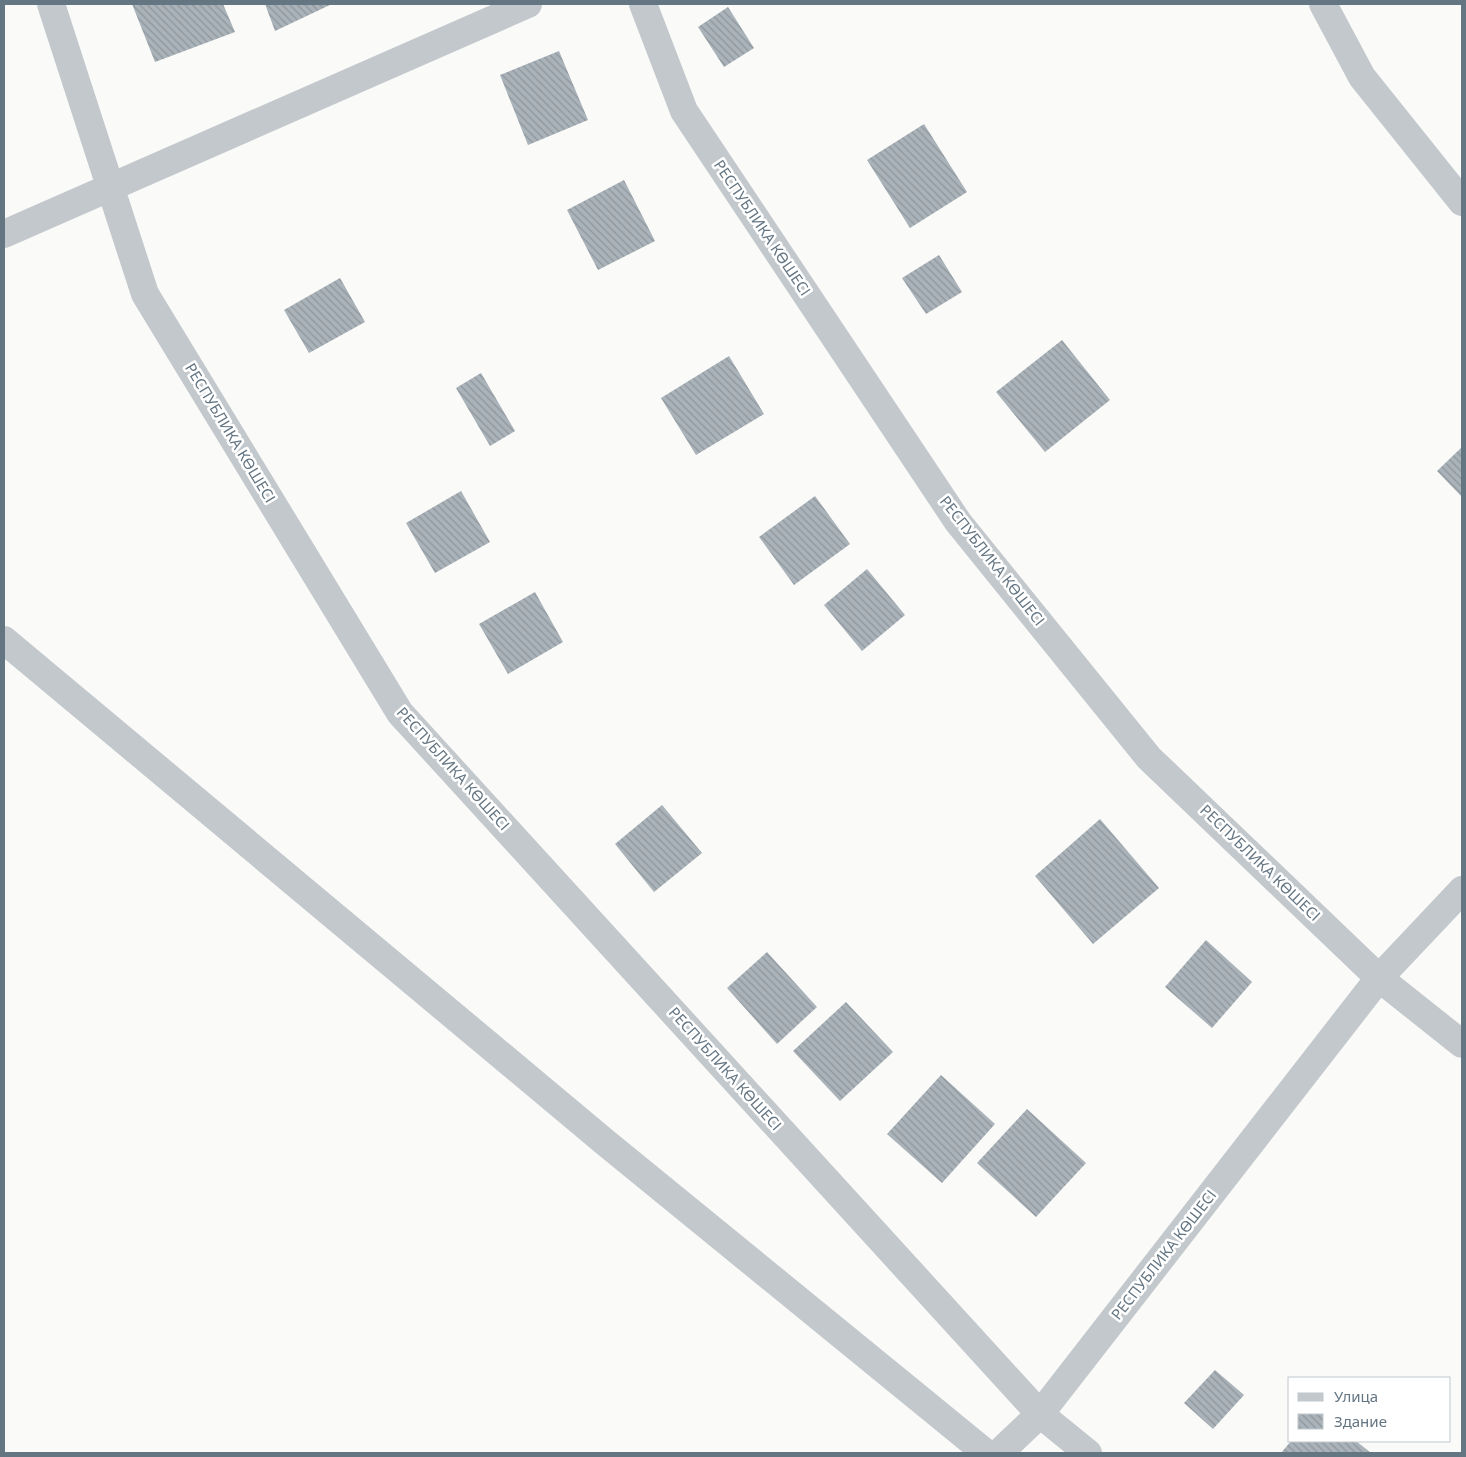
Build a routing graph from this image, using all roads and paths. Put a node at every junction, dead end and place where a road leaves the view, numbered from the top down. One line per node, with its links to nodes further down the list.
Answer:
1 (51, 4): 5 (street, РЕСПУБЛИКА КӨШЕСІ)
2 (528, 4): 5 (street)
3 (643, 4): 10 (street, РЕСПУБЛИКА КӨШЕСІ)
4 (1323, 4): 6 (street)
5 (111, 188): 7 (street); 12 (street, РЕСПУБЛИКА КӨШЕСІ)
6 (1462, 202)
7 (4, 234)
8 (4, 640): 13 (street)
9 (1462, 890): 10 (street, РЕСПУБЛИКА КӨШЕСІ)
10 (1379, 978): 11 (street, РЕСПУБЛИКА КӨШЕСІ); 12 (street, РЕСПУБЛИКА КӨШЕСІ)
11 (1462, 1044)
12 (1040, 1414): 14 (street, РЕСПУБЛИКА КӨШЕСІ); 15 (street, РЕСПУБЛИКА КӨШЕСІ)
13 (986, 1453)
14 (999, 1453)
15 (1088, 1453)

